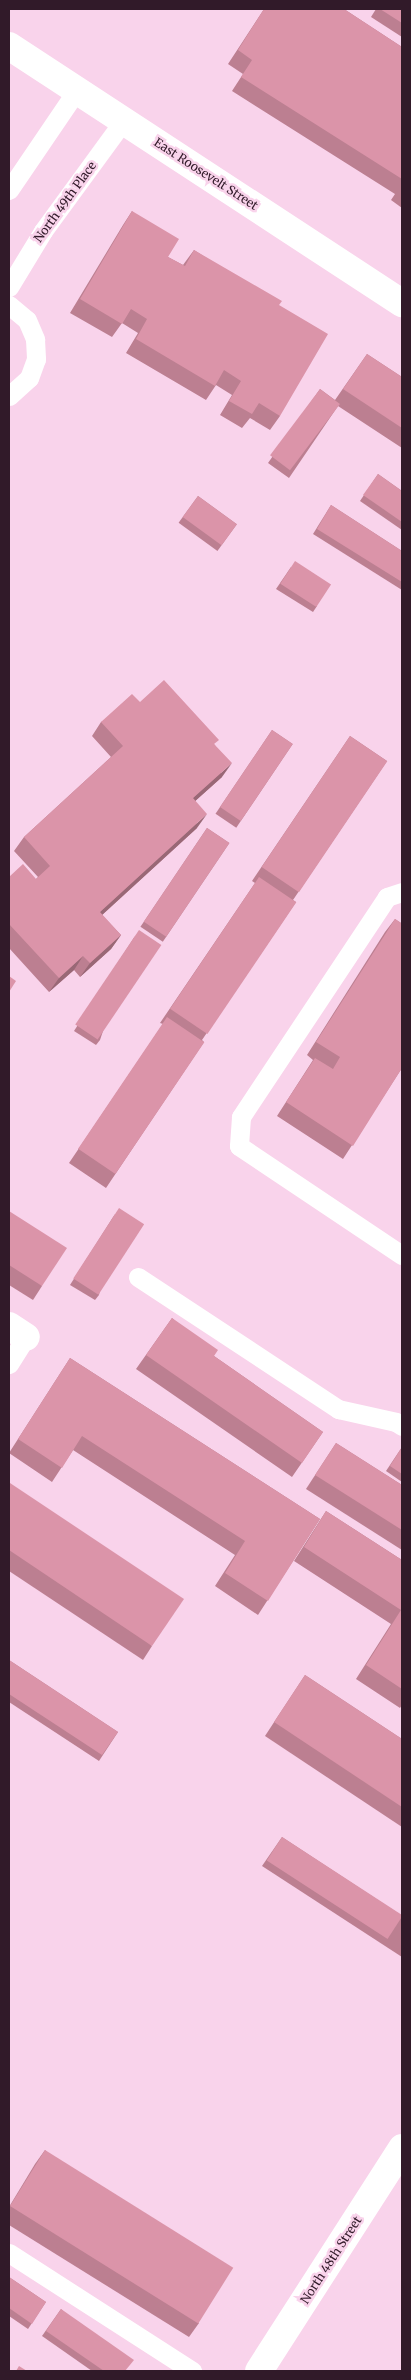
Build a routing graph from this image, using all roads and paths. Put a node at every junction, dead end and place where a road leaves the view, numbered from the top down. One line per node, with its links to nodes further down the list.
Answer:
1 (9, 46): 2 (street, East Roosevelt Street)
2 (77, 90): 3 (street, East Roosevelt Street); 4 (lane)
3 (124, 120): 5 (lane, North 49th Place); 6 (street, East Roosevelt Street)
4 (9, 190)
5 (9, 288)
6 (402, 304)
7 (9, 305): 8 (lane)
8 (9, 396)
9 (402, 892): 10 (lane)
10 (402, 1255)
11 (138, 1277): 14 (lane)
12 (18, 1332): 13 (lane)
13 (9, 1364)
14 (402, 1426)
15 (402, 2148): 18 (street, North 48th Street)
16 (9, 2253): 17 (lane)
17 (192, 2371)
18 (259, 2371)

